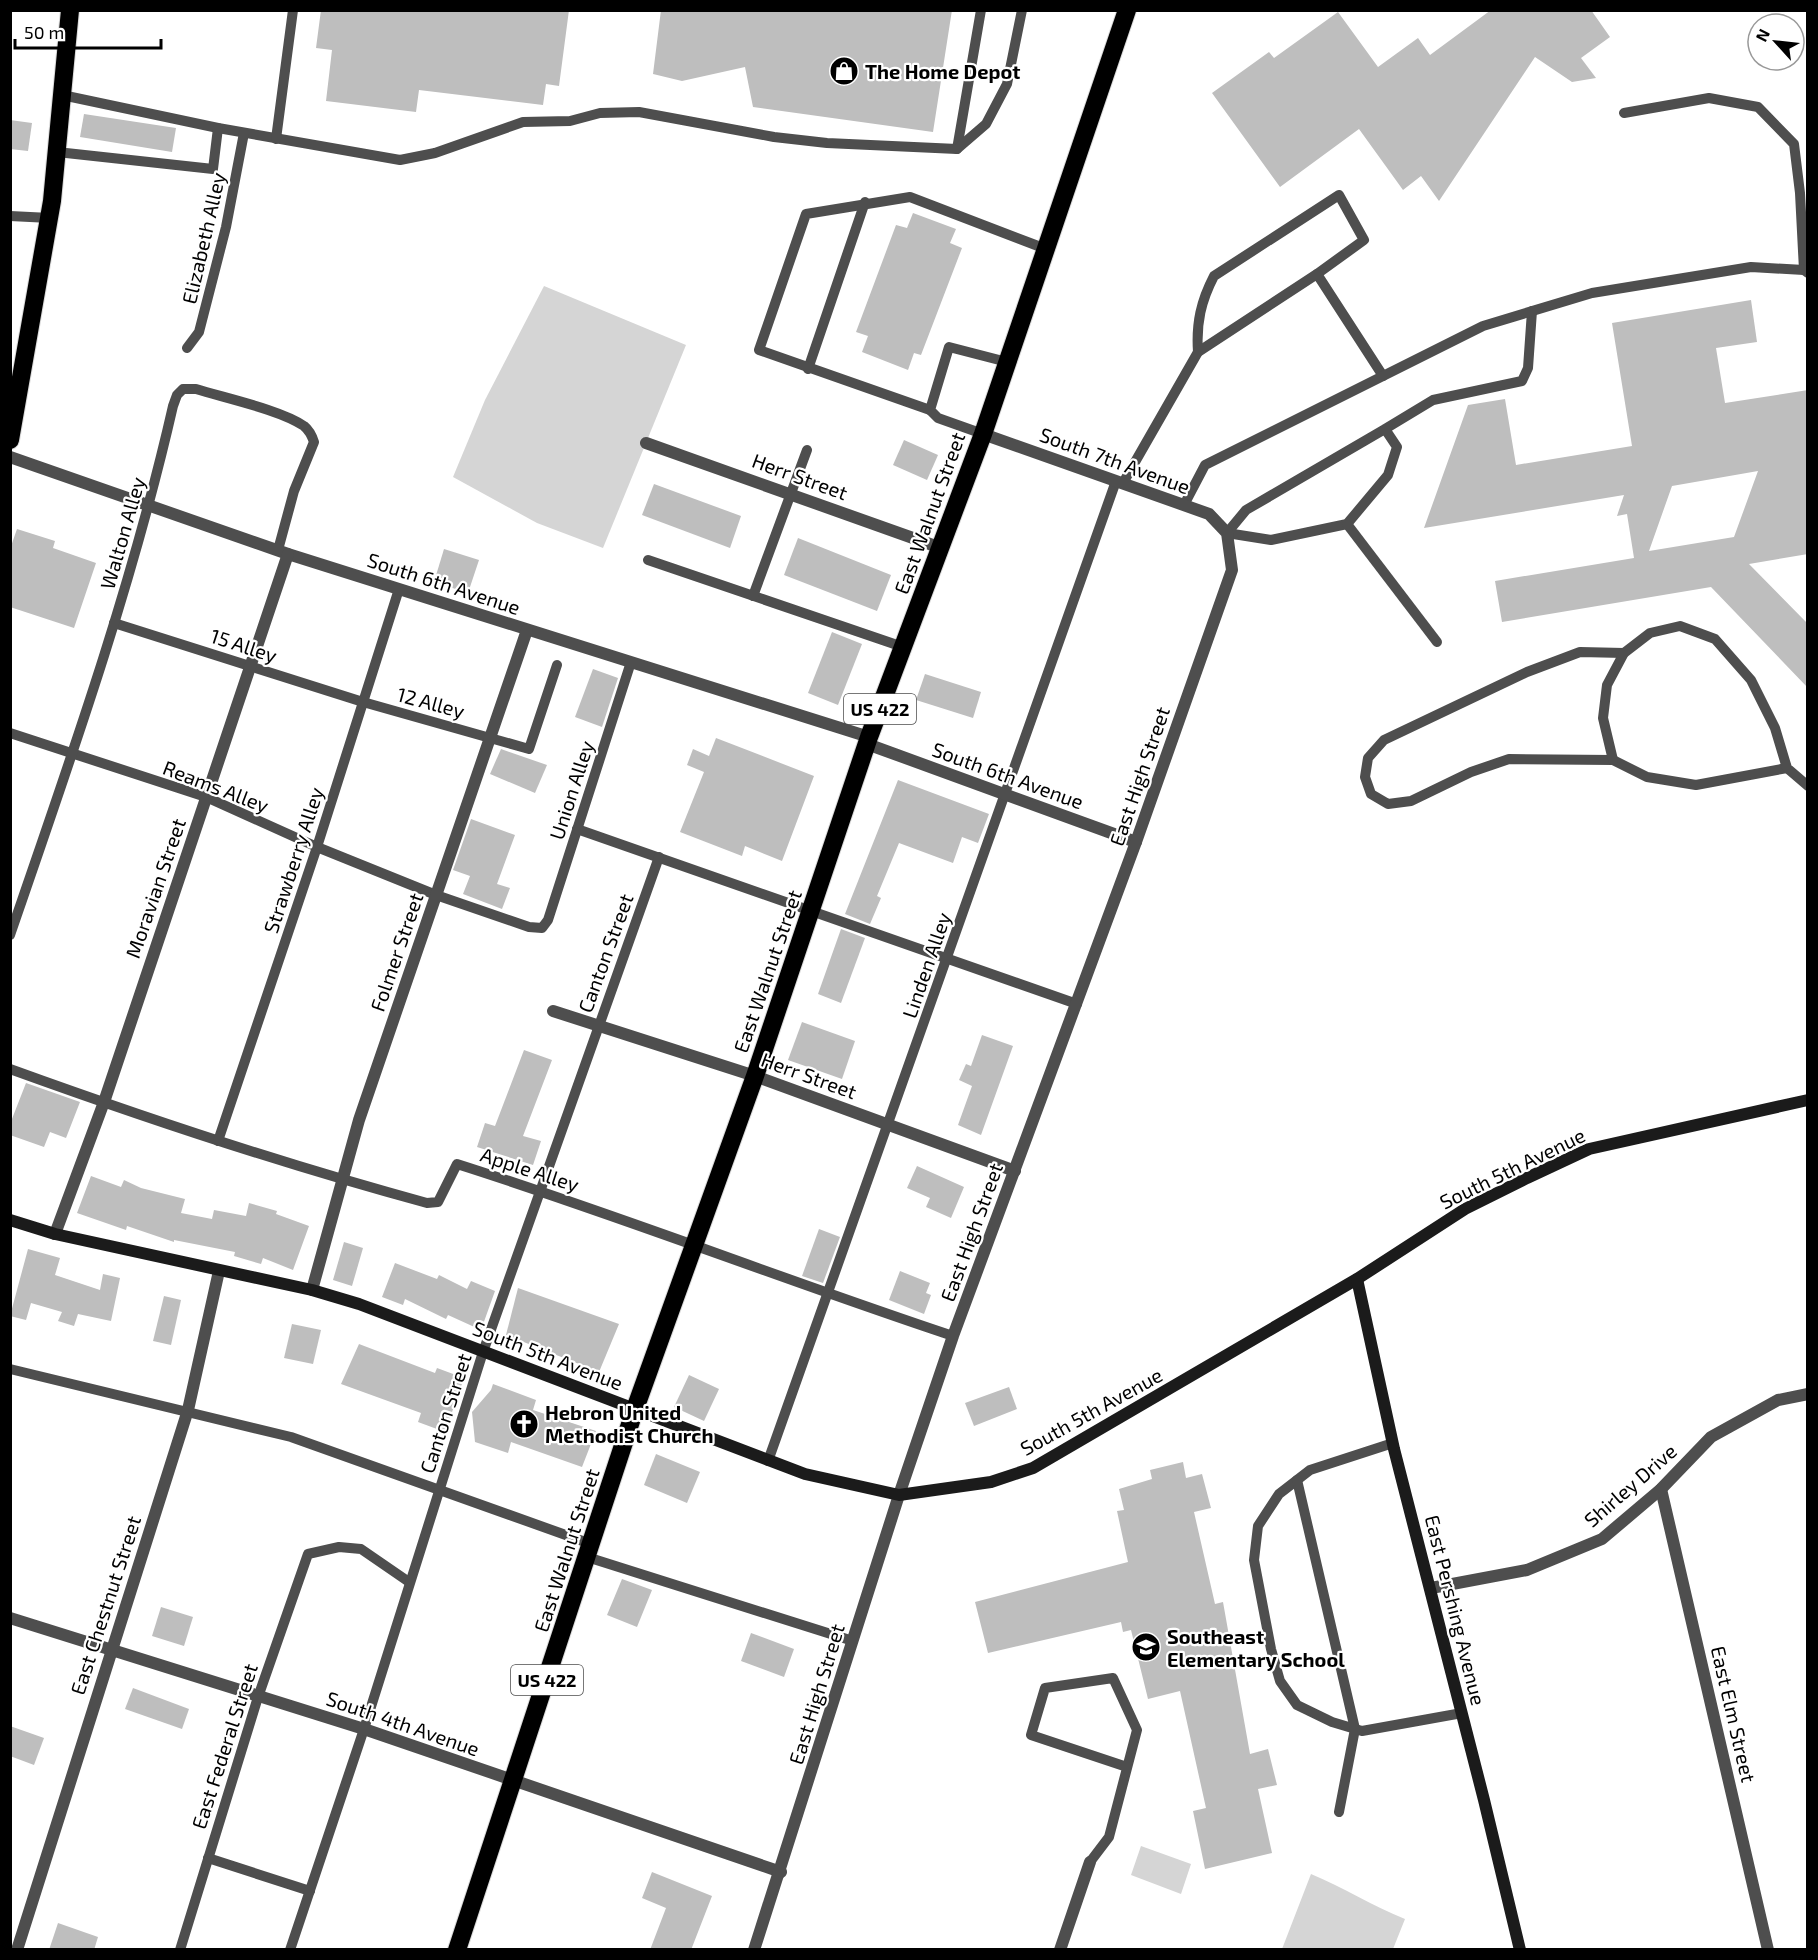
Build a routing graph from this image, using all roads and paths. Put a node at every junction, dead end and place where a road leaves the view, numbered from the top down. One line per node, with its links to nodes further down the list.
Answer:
1 (70, 10): 6 (highway)
2 (293, 10): 10 (lane)
3 (981, 10): 11 (lane)
4 (1022, 10): 11 (lane)
5 (1127, 10): 16 (highway, East Walnut Street / US 422)
6 (62, 94): 8 (lane); 12 (highway)
7 (1623, 113): 17 (lane)
8 (218, 128): 9 (lane); 12 (lane)
9 (244, 133): 10 (lane); 20 (lane, Elizabeth Alley)
10 (276, 139): 11 (lane)
11 (957, 149)
12 (57, 152): 15 (highway)
13 (866, 202): 16 (lane); 23 (lane); 23 (lane)
14 (10, 216): 15 (lane)
15 (50, 218): 27 (highway)
16 (1046, 249): 22 (highway, East Walnut Street / US 422)
17 (1806, 271): 19 (lane)
18 (1317, 274): 21 (lane); 21 (lane); 24 (lane)
19 (1532, 311): 24 (lane); 26 (lane)
20 (187, 348)
21 (1198, 352): 32 (lane, Linden Alley)
22 (1007, 362): 25 (lane); 28 (highway, East Walnut Street / US 422)
23 (808, 369): 25 (lane)
24 (1383, 376): 34 (lane)
25 (930, 410): 28 (lane)
26 (1385, 429): 36 (lane); 37 (lane)
27 (11, 434)
28 (982, 434): 32 (street, South 7th Avenue); 38 (highway, East Walnut Street / US 422)
29 (646, 443): 33 (street, Herr Street)
30 (807, 450): 33 (lane)
31 (10, 458): 35 (street, South 6th Avenue)
32 (1119, 482): 34 (street, South 7th Avenue); 59 (lane, Linden Alley)
33 (791, 493): 38 (street, Herr Street); 42 (lane)
34 (1184, 505): 37 (street, South 7th Avenue)
35 (150, 506): 39 (street, South 6th Avenue); 39 (lane, Walton Alley); 43 (lane, Walton Alley)
36 (1347, 524): 37 (lane); 45 (lane)
37 (1227, 533): 62 (street, East High Street)
38 (941, 548): 46 (highway, East Walnut Street / US 422)
39 (283, 552): 41 (street, South 6th Avenue); 49 (street, Moravian Street)
40 (648, 560): 42 (lane)
41 (399, 589): 44 (street, South 6th Avenue); 51 (lane, Strawberry Alley)
42 (753, 596): 46 (lane)
43 (114, 623): 49 (lane, 15 Alley); 55 (lane, Walton Alley)
44 (527, 630): 48 (street, South 6th Avenue); 53 (street, Folmer Street)
45 (1437, 642)
46 (903, 647): 54 (highway, East Walnut Street / US 422)
47 (1624, 653): 56 (lane); 56 (lane); 57 (lane)
48 (631, 662): 54 (street, South 6th Avenue); 61 (lane, Union Alley)
49 (251, 664): 51 (lane, 15 Alley); 60 (street, Moravian Street)
50 (557, 665): 53 (lane, 12 Alley)
51 (363, 702): 53 (lane, 12 Alley); 63 (lane, Strawberry Alley)
52 (10, 733): 55 (lane, Reams Alley)
53 (490, 737): 65 (street, Folmer Street)
54 (868, 741): 59 (street, South 6th Avenue); 66 (highway, East Walnut Street / US 422)
55 (73, 753): 60 (lane, Reams Alley); 68 (lane, Walton Alley)
56 (1613, 760): 57 (lane)
57 (1787, 768): 58 (lane)
58 (1808, 786)
59 (1005, 795): 62 (street, South 6th Avenue); 69 (lane, Linden Alley)
60 (206, 797): 63 (lane, Reams Alley); 76 (street, Moravian Street)
61 (578, 829): 64 (lane); 67 (lane, Union Alley)
62 (1137, 842): 70 (street, East High Street)
63 (317, 847): 65 (lane, Reams Alley); 78 (lane, Strawberry Alley)
64 (659, 857): 66 (lane); 72 (lane, Canton Street)
65 (436, 895): 67 (lane, Reams Alley); 80 (street, Folmer Street)
66 (811, 911): 69 (lane); 74 (highway, East Walnut Street / US 422)
67 (542, 928)
68 (10, 935)
69 (948, 958): 70 (lane); 77 (lane, Linden Alley)
70 (1077, 1004): 79 (street, East High Street)
71 (553, 1011): 72 (street, Herr Street)
72 (597, 1025): 74 (street, Herr Street); 81 (lane, Canton Street)
73 (10, 1069): 76 (lane, Apple Alley)
74 (755, 1076): 77 (street, Herr Street); 84 (highway, East Walnut Street / US 422)
75 (1808, 1100): 86 (main road, South 5th Avenue)
76 (104, 1102): 78 (lane, Apple Alley); 83 (street, Moravian Street)
77 (889, 1125): 79 (street, Herr Street); 88 (lane, Linden Alley)
78 (218, 1141): 80 (lane, Apple Alley)
79 (1015, 1171): 89 (street, East High Street)
80 (343, 1180): 81 (lane, Apple Alley); 87 (street, Folmer Street)
81 (540, 1190): 84 (lane, Apple Alley); 90 (lane, Canton Street)
82 (10, 1220): 83 (main road, South 5th Avenue)
83 (55, 1234): 85 (main road, South 5th Avenue)
84 (694, 1244): 88 (lane, Apple Alley); 93 (highway, East Walnut Street / US 422)
85 (219, 1271): 87 (main road, South 5th Avenue); 94 (street, East Chestnut Street)
86 (1357, 1279): 95 (main road, East Pershing Avenue); 100 (main road, South 5th Avenue)
87 (312, 1290): 90 (main road, South 5th Avenue)
88 (825, 1293): 89 (lane, Apple Alley); 96 (lane, Linden Alley)
89 (953, 1336): 100 (street, East High Street)
90 (483, 1352): 93 (main road, South 5th Avenue); 99 (lane, Canton Street)
91 (10, 1369): 94 (lane)
92 (1808, 1394): 98 (street, Shirley Drive)
93 (635, 1409): 96 (main road, South 5th Avenue); 101 (highway, East Walnut Street / US 422)
94 (188, 1410): 99 (lane); 106 (street, East Chestnut Street)
95 (1393, 1443): 97 (lane); 103 (main road, East Pershing Avenue)
96 (768, 1461): 100 (main road, South 5th Avenue)
97 (1297, 1480): 110 (lane); 110 (lane)
98 (1661, 1489): 103 (street, Shirley Drive); 125 (street, East Elm Street)
99 (439, 1490): 101 (lane); 102 (lane, Canton Street)
100 (899, 1495): 105 (street, East High Street)
101 (589, 1551): 105 (lane); 112 (highway, East Walnut Street / US 422)
102 (409, 1582): 107 (lane, East Federal Street); 109 (lane, Canton Street)
103 (1431, 1588): 108 (main road, East Pershing Avenue)
104 (10, 1618): 106 (street, South 4th Avenue)
105 (853, 1641): 116 (street, East High Street)
106 (110, 1651): 107 (street, South 4th Avenue); 118 (street, East Chestnut Street)
107 (258, 1697): 109 (street, South 4th Avenue); 114 (lane, East Federal Street)
108 (1462, 1713): 110 (lane); 124 (main road, East Pershing Avenue)
109 (364, 1729): 112 (street, South 4th Avenue); 117 (lane, Canton Street)
110 (1355, 1729): 113 (lane)
111 (1127, 1767): 111 (lane); 115 (lane)
112 (514, 1782): 116 (street, South 4th Avenue); 121 (highway, East Walnut Street / US 422)
113 (1339, 1812)
114 (208, 1858): 117 (lane); 119 (lane, East Federal Street)
115 (1090, 1862): 123 (street)
116 (781, 1872): 122 (street, East High Street)
117 (310, 1892): 120 (lane, Canton Street)
118 (18, 1950)
119 (180, 1950)
120 (290, 1950)
121 (457, 1950)
122 (754, 1950)
123 (1060, 1950)
124 (1520, 1950)
125 (1768, 1950)

